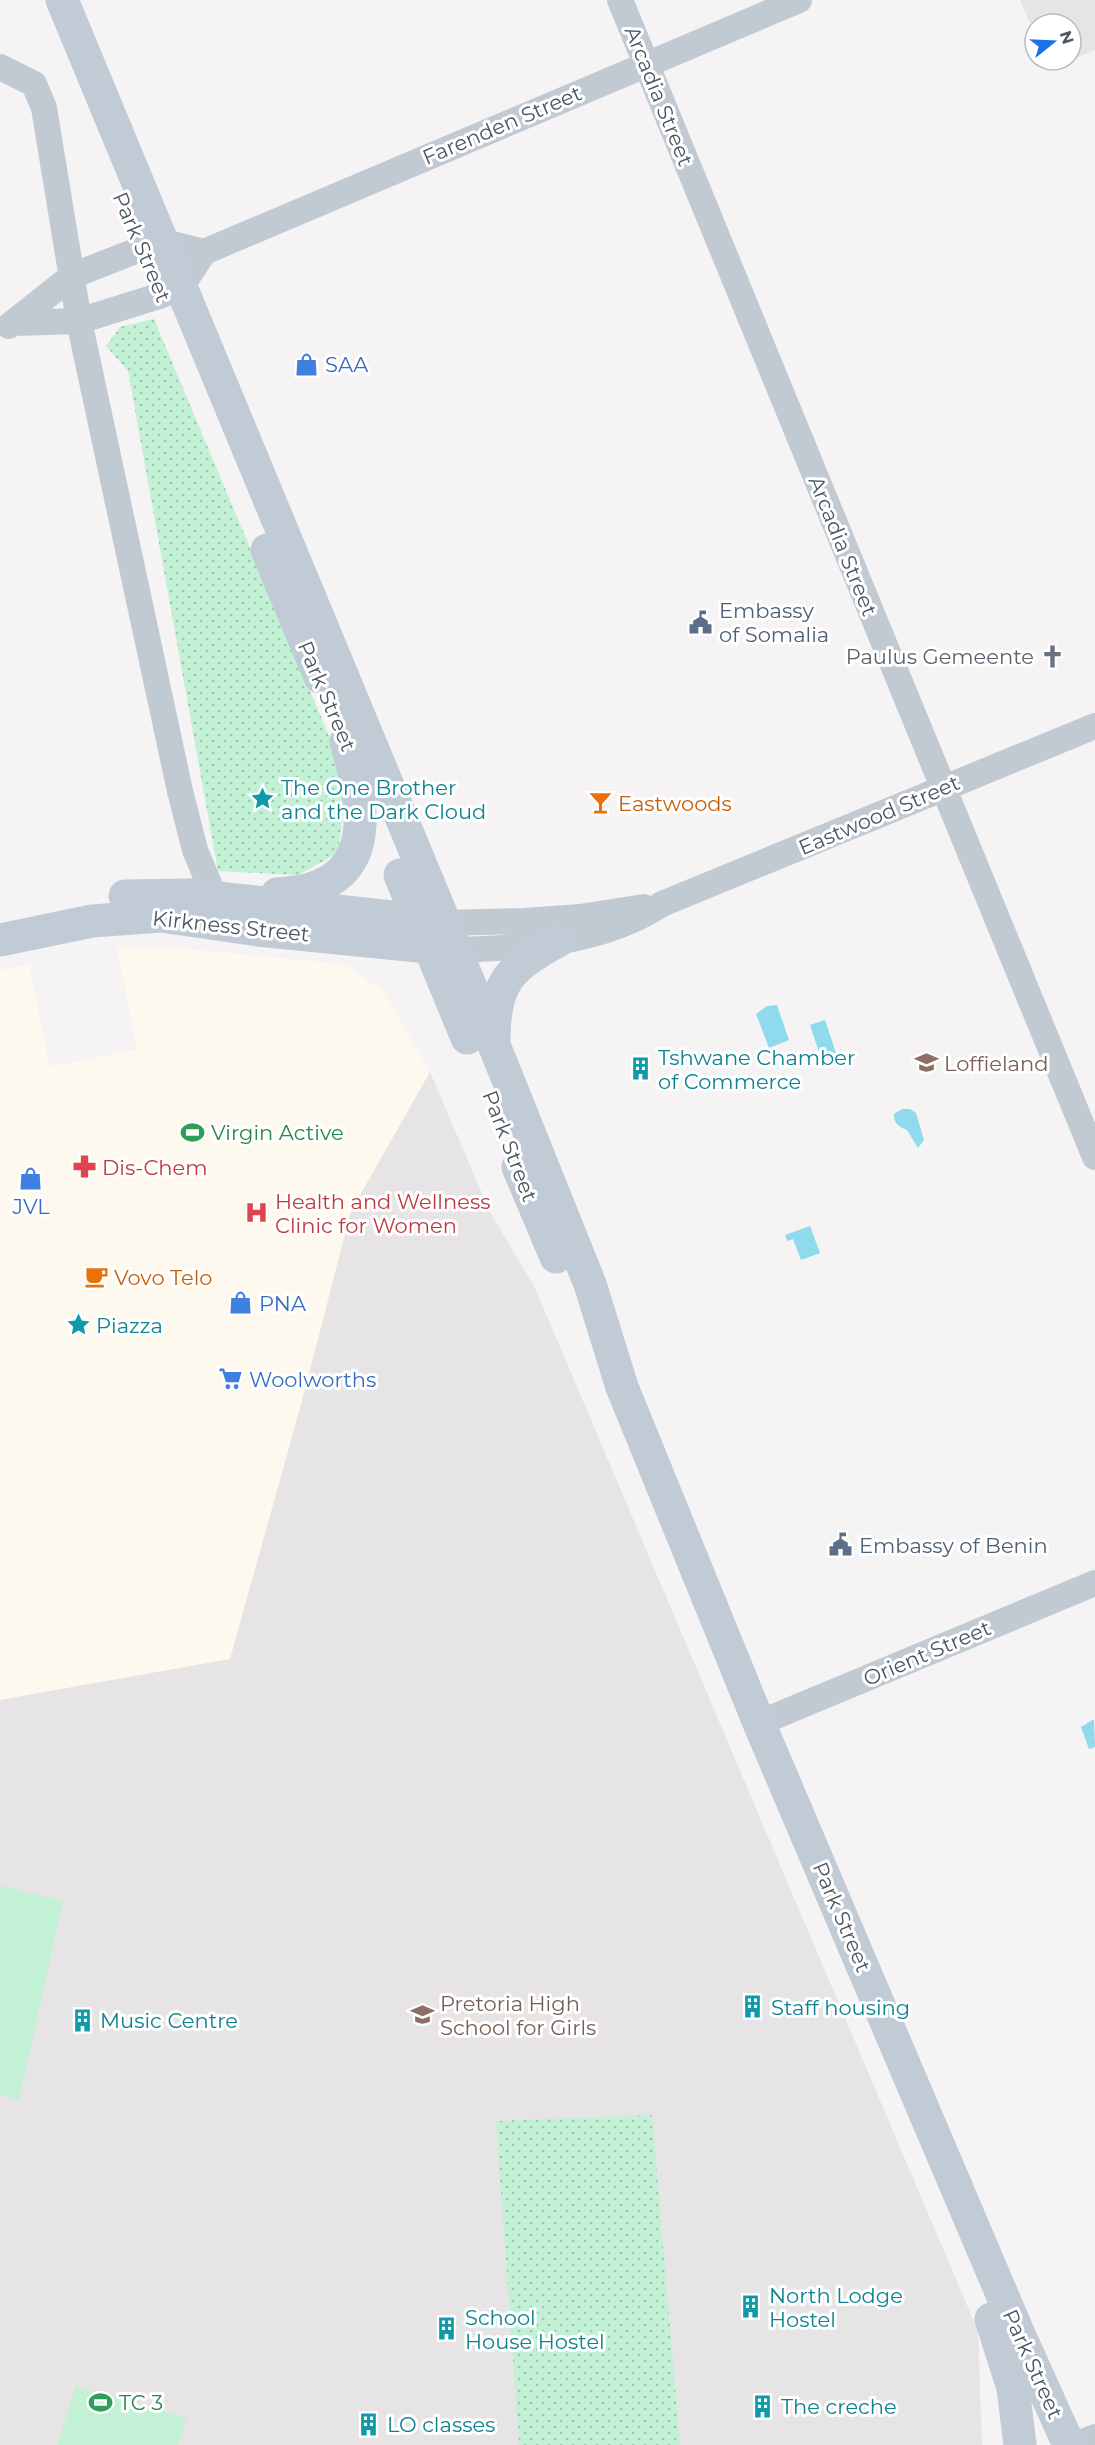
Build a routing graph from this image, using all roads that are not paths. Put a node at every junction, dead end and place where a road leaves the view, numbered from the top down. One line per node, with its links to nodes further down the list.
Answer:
1 (41, 0): 7 (street, Park Street)
2 (62, 0): 7 (street, Park Street)
3 (620, 0): 5 (street, Arcadia Street)
4 (800, 0): 5 (street, Farenden Street)
5 (646, 64): 8 (street, Farenden Street); 15 (street, Arcadia Street)
6 (0, 67): 9 (street)
7 (152, 245): 8 (street); 9 (street); 10 (street, Park Street)
8 (204, 252): 10 (street)
9 (72, 276): 11 (street); 12 (street)
10 (172, 291): 11 (street); 14 (street, Park Street); 19 (street, Park Street)
11 (79, 321): 12 (street); 17 (street)
12 (7, 326)
13 (1095, 726): 15 (street, Eastwood Street)
14 (346, 741): 17 (street); 19 (street, Park Street)
15 (942, 789): 16 (street, Eastwood Street); 23 (street, Arcadia Street)
16 (662, 904): 19 (street, Eastwood Street); 21 (street, Eastwood Street)
17 (223, 907): 18 (street, Kirkness Street); 19 (street, Kirkness Street); 20 (street, Kirkness Street)
18 (0, 916)
19 (437, 935): 21 (street, Eastwood Street); 22 (street, Park Street); 24 (street, Park Street)
20 (0, 940)
21 (558, 941): 22 (street)
22 (494, 1047): 24 (street, Park Street)
23 (1095, 1157)
24 (622, 1387): 26 (street, Park Street)
25 (1095, 1583): 26 (street, Orient Street)
26 (759, 1723): 27 (street, Park Street)
27 (872, 1989): 29 (street); 30 (street, Park Street)
28 (1095, 2437): 31 (street)
29 (1020, 2445)
30 (1069, 2445)
31 (1075, 2445)

